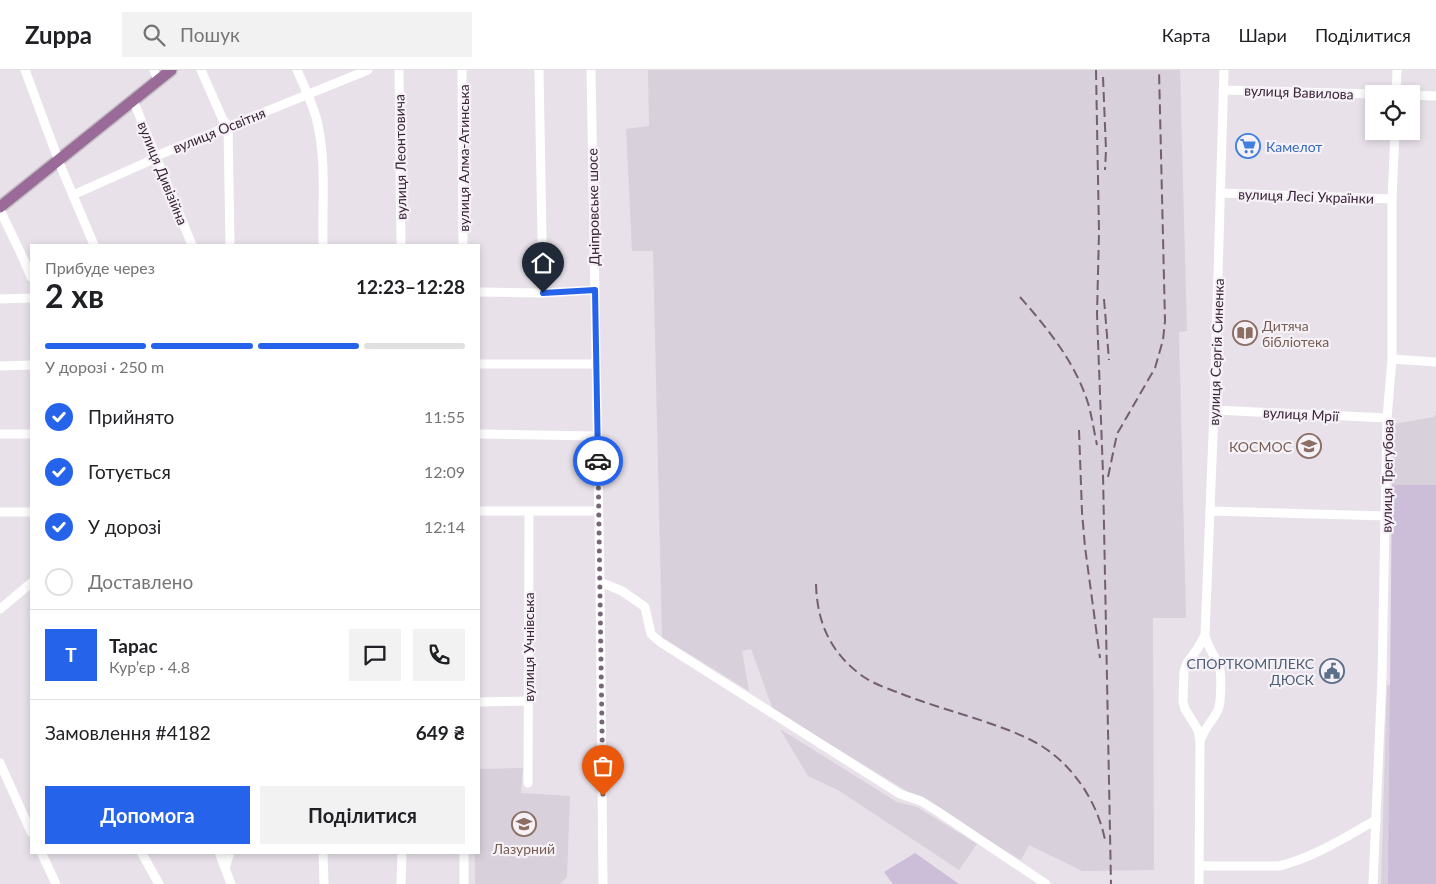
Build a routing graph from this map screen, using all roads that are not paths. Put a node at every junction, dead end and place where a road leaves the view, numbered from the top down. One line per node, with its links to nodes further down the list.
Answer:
1 (25, 70): 23 (street)
2 (171, 70): 12 (main road)
3 (201, 70): 20 (street)
4 (297, 70): 15 (street)
5 (368, 70): 15 (street, вулиця Освітня)
6 (399, 70): 32 (street, вулиця Леонтовича)
7 (462, 70): 33 (street, вулиця Алма-Атинська)
8 (540, 70): 37 (street)
9 (591, 70): 35 (street, Дніпровське шосе)
10 (1224, 70): 14 (street, вулиця Сергія Синенка)
11 (1397, 70): 13 (street)
12 (156, 75): 19 (main road)
13 (1396, 85)
14 (1223, 90): 16 (street, вулиця Вавилова); 24 (street, вулиця Сергія Синенка)
15 (307, 94): 20 (street, вулиця Освітня); 31 (street)
16 (1365, 94)
17 (1420, 95): 18 (street)
18 (1436, 96)
19 (133, 100): 22 (street, вулиця Дивізійна); 23 (main road)
20 (228, 126): 22 (street, вулиця Освітня); 30 (street)
21 (1395, 140): 26 (street, вулиця Трегубова)
22 (156, 156): 25 (street, вулиця Освітня); 29 (street, вулиця Дивізійна)
23 (59, 160): 25 (street); 27 (main road)
24 (1220, 193): 26 (street, вулиця Лесі Українки); 46 (street, вулиця Сергія Синенка)
25 (73, 195): 28 (street)
26 (1392, 199): 40 (street, вулиця Трегубова)
27 (0, 209): 34 (street)
28 (94, 244)
29 (192, 244)
30 (230, 244)
31 (323, 244)
32 (401, 244)
33 (463, 244)
34 (30, 275)
35 (595, 290): 37 (street); 43 (street, Дніпровське шосе)
36 (480, 292): 37 (street)
37 (543, 293)
38 (30, 298): 39 (street)
39 (0, 299)
40 (1392, 359): 41 (street); 47 (street, вулиця Трегубова)
41 (1436, 362)
42 (480, 364): 43 (street)
43 (596, 364): 51 (street, Дніпровське шосе)
44 (30, 365): 45 (street)
45 (0, 366)
46 (1214, 410): 47 (street, вулиця Мрії); 55 (street, вулиця Сергія Синенка)
47 (1388, 418): 58 (street, вулиця Трегубова)
48 (0, 434): 49 (street)
49 (30, 434)
50 (480, 434): 51 (street)
51 (597, 436): 54 (street, Дніпровське шосе)
52 (480, 511): 53 (street)
53 (528, 511): 54 (street); 63 (street, вулиця Учнівська)
54 (598, 511): 59 (street, Дніпровське шосе)
55 (1210, 511): 58 (street); 62 (street, вулиця Сергія Синенка)
56 (0, 512): 57 (street)
57 (30, 512)
58 (1386, 516): 68 (street, вулиця Трегубова)
59 (600, 582): 85 (street, Дніпровське шосе); 86 (street)
60 (30, 584): 61 (street)
61 (0, 609)
62 (1205, 635): 65 (street, вулиця Сергія Синенка); 65 (street, вулиця Сергія Синенка)
63 (528, 701): 64 (street); 67 (street, вулиця Учнівська)
64 (480, 702)
65 (1200, 741): 77 (street, вулиця Сергія Синенка)
66 (0, 764): 69 (street)
67 (528, 783)
68 (1376, 820): 77 (street); 88 (street, вулиця Трегубова)
69 (30, 830)
70 (42, 854): 79 (street)
71 (142, 854): 80 (street)
72 (221, 854): 78 (street)
73 (230, 854): 78 (street)
74 (323, 854): 82 (street)
75 (402, 854): 83 (street)
76 (464, 854): 84 (street)
77 (1200, 866): 87 (street, вулиця Сергія Синенка)
78 (226, 868): 81 (street)
79 (56, 884)
80 (159, 884)
81 (231, 884)
82 (324, 884)
83 (401, 884)
84 (464, 884)
85 (603, 884)
86 (1046, 884)
87 (1199, 884)
88 (1373, 884)

